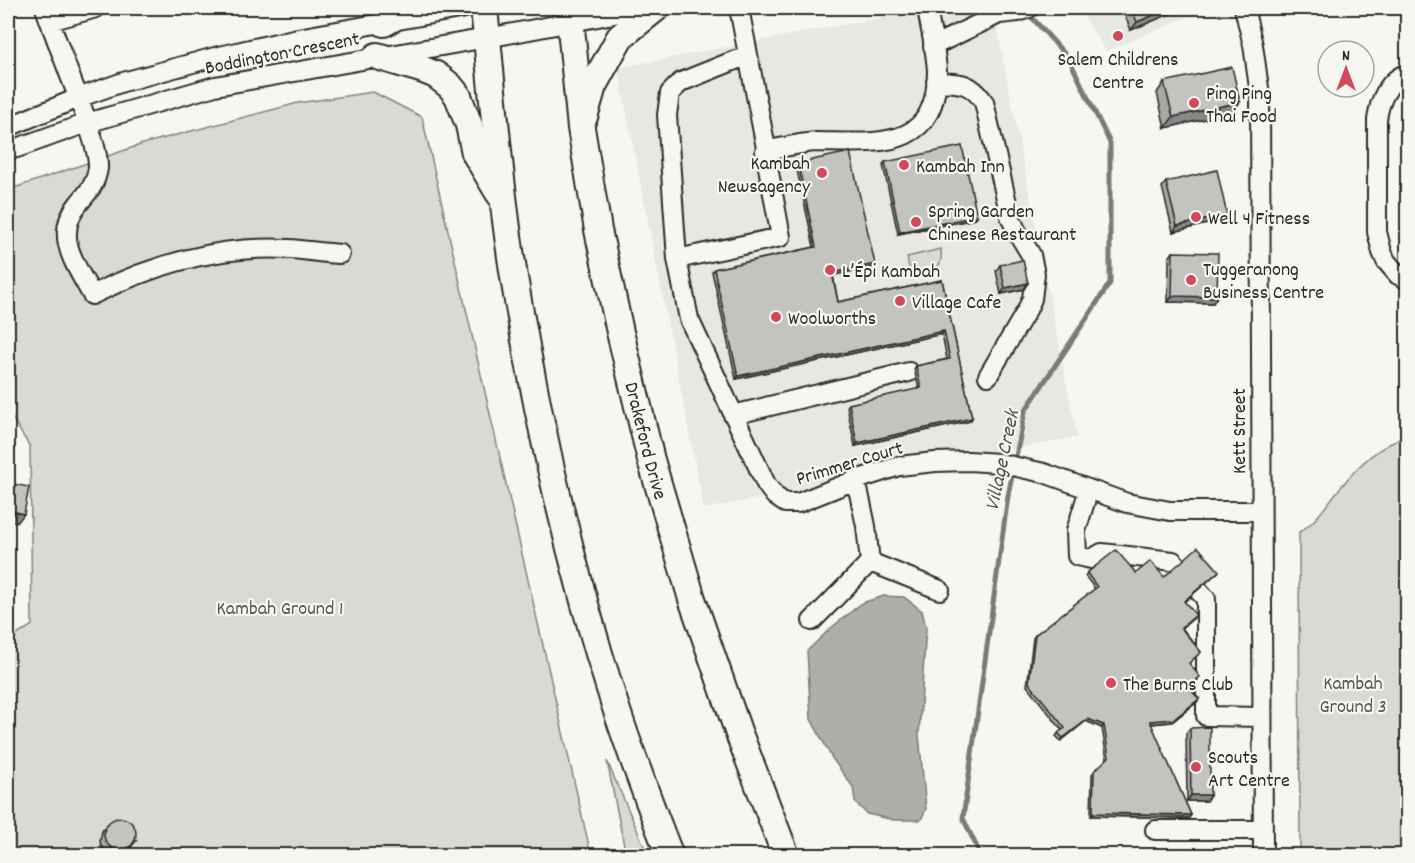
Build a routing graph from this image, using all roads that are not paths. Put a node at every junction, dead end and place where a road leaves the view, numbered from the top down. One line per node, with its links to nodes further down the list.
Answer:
1 (96, 8): 11 (street)
2 (411, 8): 13 (highway)
3 (465, 8): 13 (street, Boddington Crescent)
4 (484, 8): 14 (highway)
5 (645, 8): 12 (street, Boddington Crescent)
6 (656, 8): 23 (highway)
7 (740, 8): 17 (street)
8 (927, 8): 15 (street)
9 (1029, 8): 15 (street)
10 (1244, 8): 35 (street, Kett Street)
11 (47, 14): 20 (street)
12 (570, 14): 14 (street, Boddington Crescent); 23 (highway, Drakeford Drive)
13 (384, 23): 20 (street, Boddington Crescent)
14 (487, 38): 16 (street, Boddington Crescent); 26 (highway)
15 (933, 46): 19 (street)
16 (376, 56): 21 (street, Boddington Crescent); 26 (highway)
17 (748, 56): 25 (street); 28 (street, Primmer Court)
18 (1407, 73): 29 (street)
19 (936, 81): 25 (street); 31 (street)
20 (78, 98): 21 (street); 22 (street, Boddington Crescent)
21 (87, 123): 24 (street, Boddington Crescent); 27 (street)
22 (8, 127)
23 (581, 128): 43 (highway, Drakeford Drive)
24 (8, 149)
25 (765, 151): 28 (street)
26 (502, 199): 42 (highway)
27 (340, 254)
28 (677, 259): 32 (street, Primmer Court)
29 (1407, 280)
30 (909, 372): 32 (street)
31 (988, 376)
32 (733, 415): 33 (street, Primmer Court)
33 (854, 481): 34 (street, Primmer Court); 36 (street)
34 (1089, 489): 35 (street, Primmer Court); 39 (street)
35 (1261, 511): 39 (street, Kett Street)
36 (870, 562): 37 (street); 38 (street)
37 (940, 590)
38 (812, 621)
39 (1262, 717): 41 (street, Kett Street)
40 (1155, 830): 41 (street)
41 (1262, 830): 44 (street, Kett Street)
42 (670, 855)
43 (786, 855)
44 (1263, 855)

